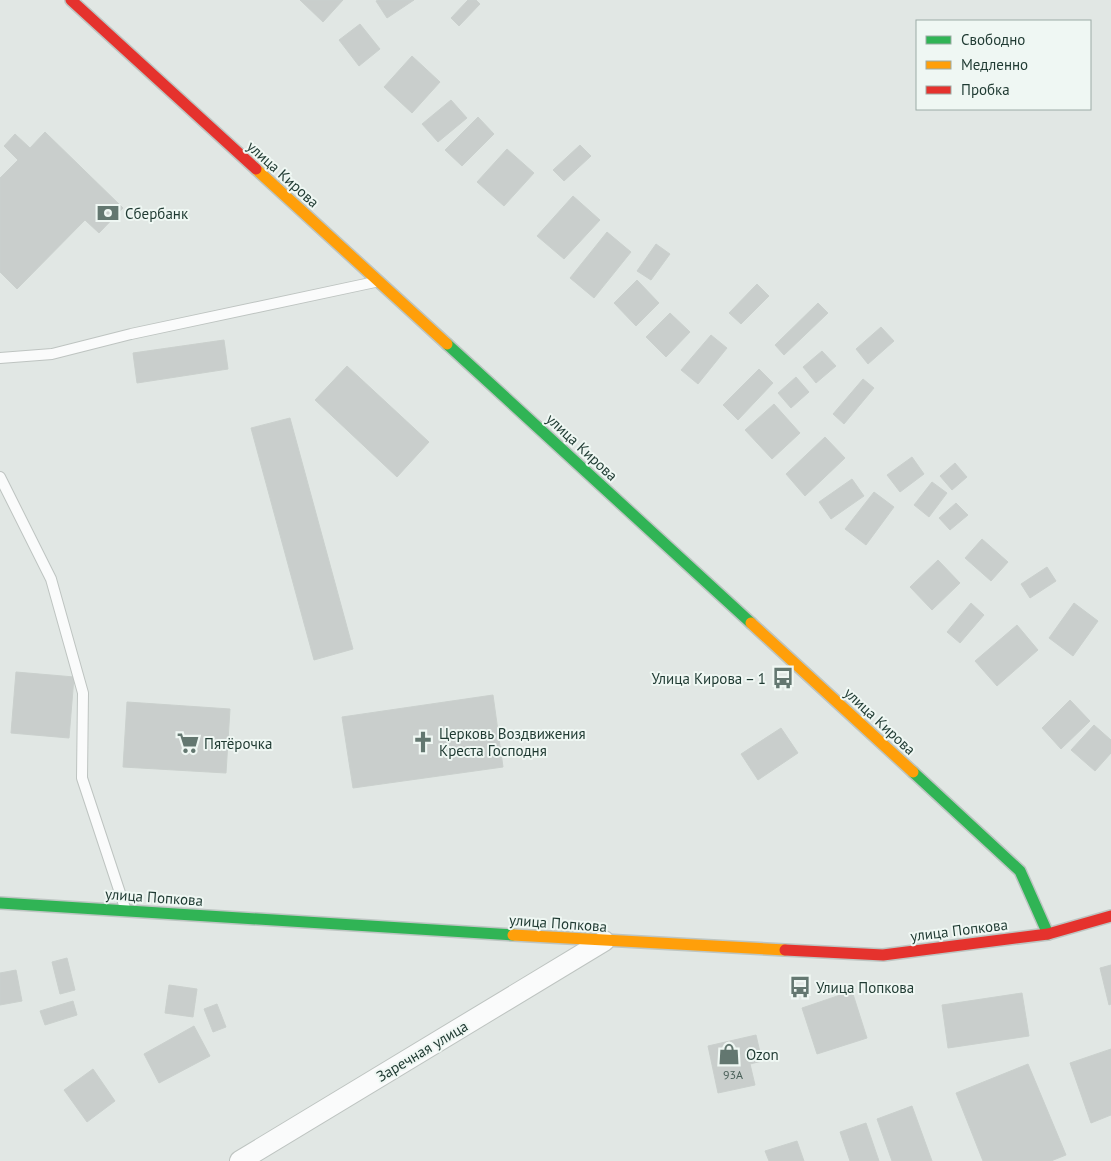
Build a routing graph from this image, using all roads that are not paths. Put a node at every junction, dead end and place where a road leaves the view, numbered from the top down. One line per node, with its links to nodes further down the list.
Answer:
1 (71, 0): 2 (street, улица Кирова)
2 (378, 281): 3 (lane); 8 (street, улица Кирова)
3 (0, 358)
4 (0, 477): 6 (lane)
5 (0, 903): 6 (street, улица Попкова)
6 (126, 911): 9 (street, улица Попкова)
7 (1111, 916): 8 (street, улица Попкова)
8 (1048, 934): 9 (street, улица Попкова)
9 (604, 941): 10 (street, Заречная улица)
10 (240, 1161)

